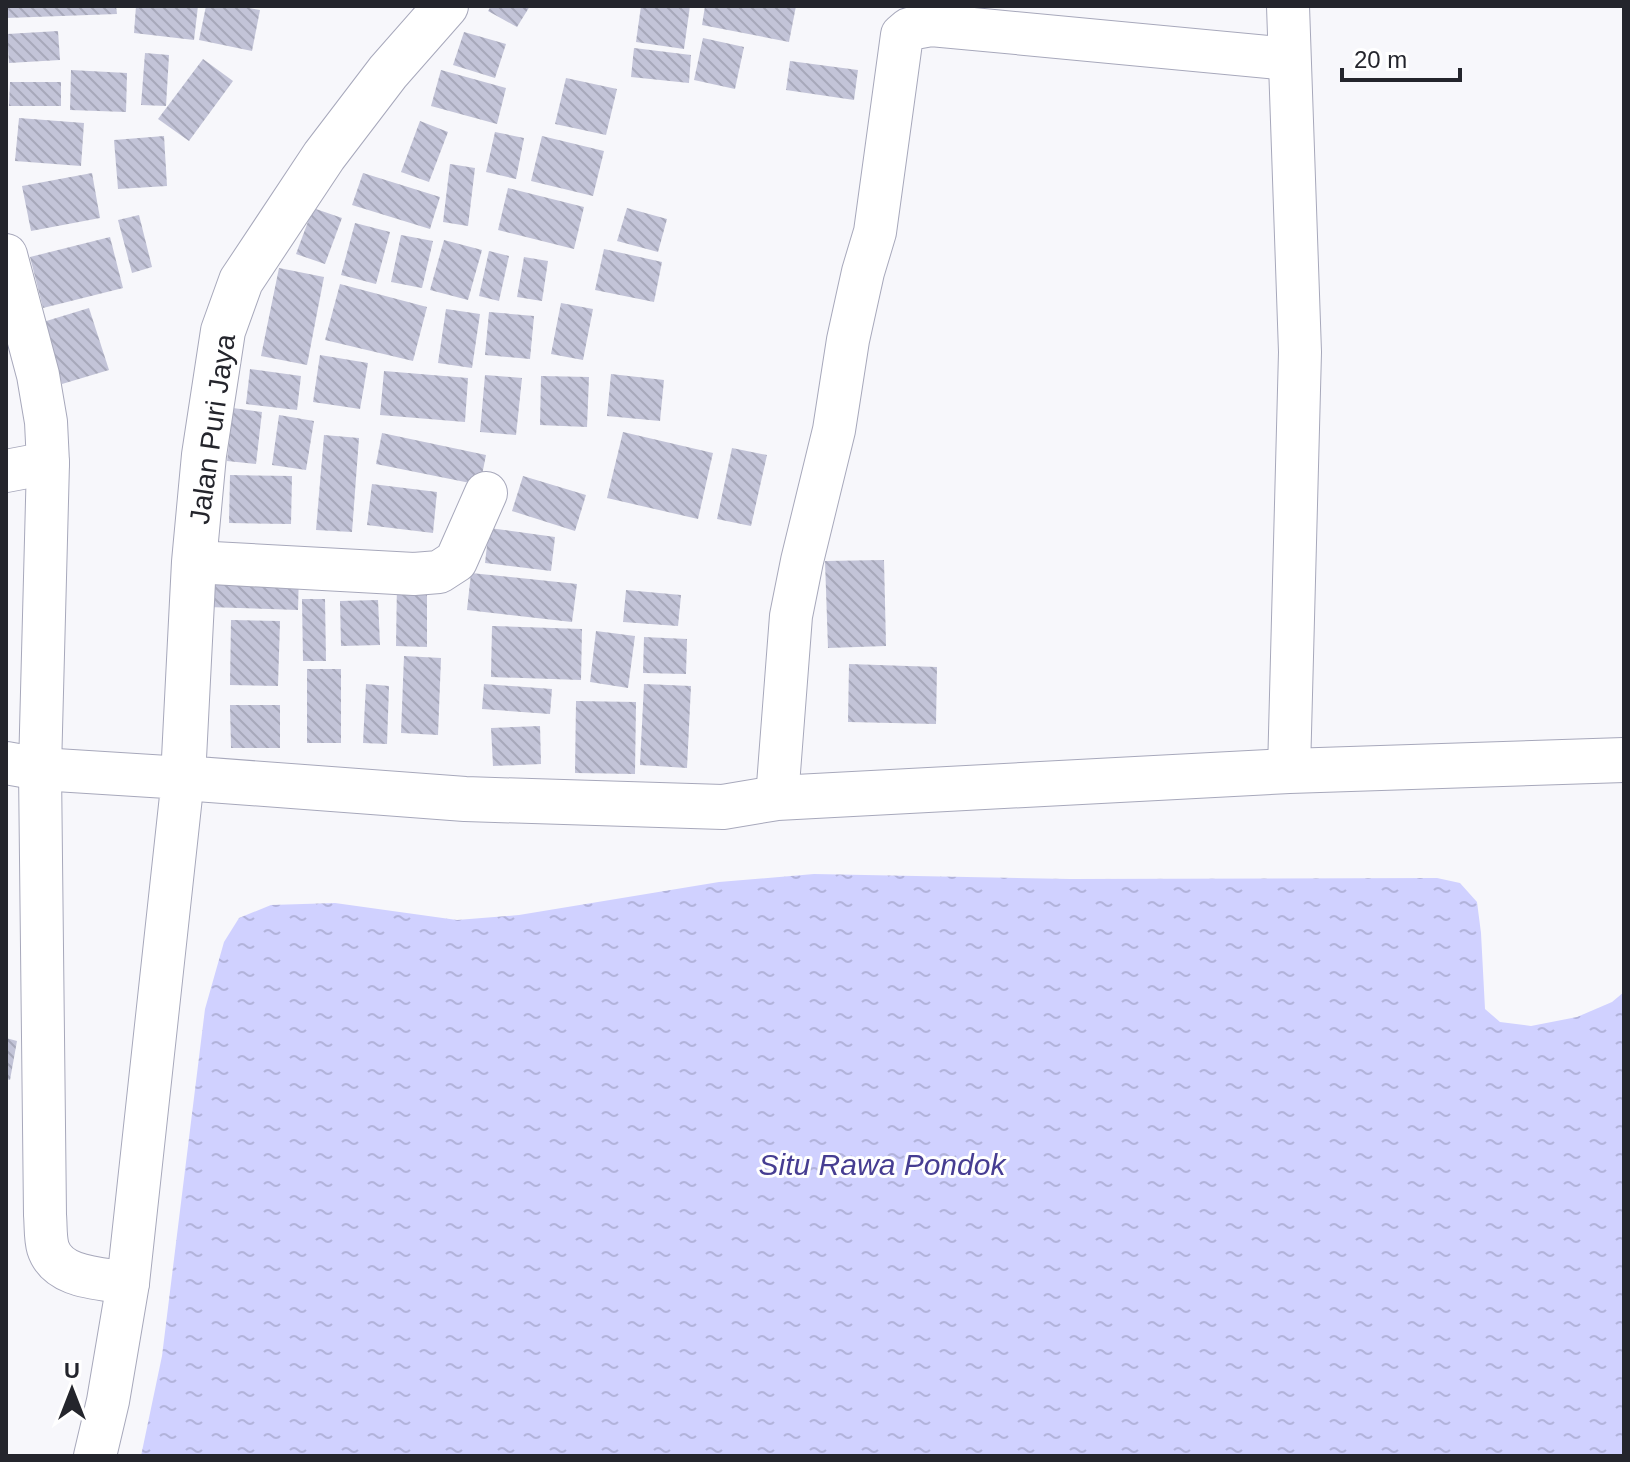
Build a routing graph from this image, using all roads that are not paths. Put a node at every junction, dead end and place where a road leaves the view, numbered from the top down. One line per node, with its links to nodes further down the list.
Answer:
1 (446, 6): 8 (street, Jalan Puri Jaya)
2 (1288, 6): 3 (street)
3 (1289, 59): 11 (street); 13 (street)
4 (6, 255): 5 (street)
5 (48, 463): 6 (street); 10 (street)
6 (6, 471)
7 (486, 493): 8 (street)
8 (194, 562): 12 (street, Jalan Puri Jaya)
9 (1624, 760): 11 (street)
10 (23, 766): 12 (street); 14 (street)
11 (1289, 771): 13 (street)
12 (183, 778): 13 (street); 14 (street)
13 (752, 803)
14 (128, 1283): 15 (street)
15 (95, 1456)

